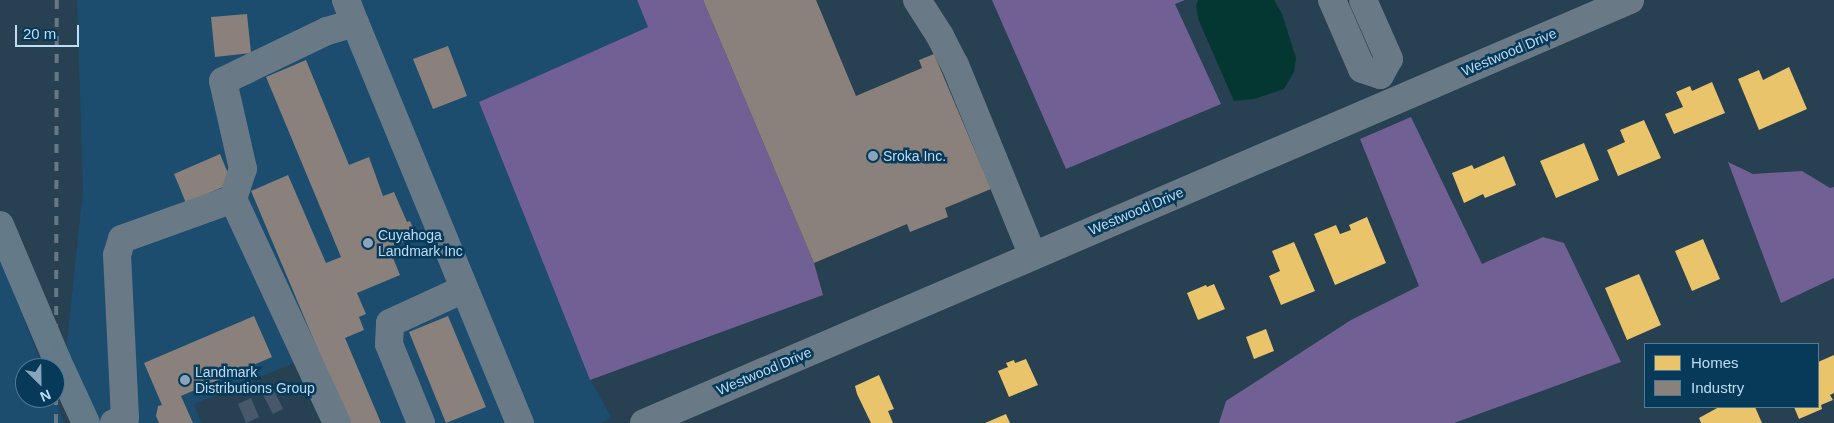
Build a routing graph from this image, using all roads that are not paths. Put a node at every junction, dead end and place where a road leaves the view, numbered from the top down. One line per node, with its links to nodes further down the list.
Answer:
1 (917, 0): 10 (street)
2 (1332, 0): 6 (street)
3 (1363, 0): 6 (street)
4 (1630, 0): 7 (street, Westwood Drive)
5 (351, 12): 8 (street); 11 (street)
6 (1380, 75): 7 (street)
7 (1392, 102): 10 (street, Westwood Drive)
8 (233, 199): 13 (street); 14 (street)
9 (0, 225): 12 (main road)
10 (1033, 256): 17 (street, Westwood Drive)
11 (464, 289): 15 (street); 16 (street)
12 (86, 423)
13 (114, 423)
14 (337, 423)
15 (421, 423)
16 (520, 423)
17 (644, 423)

